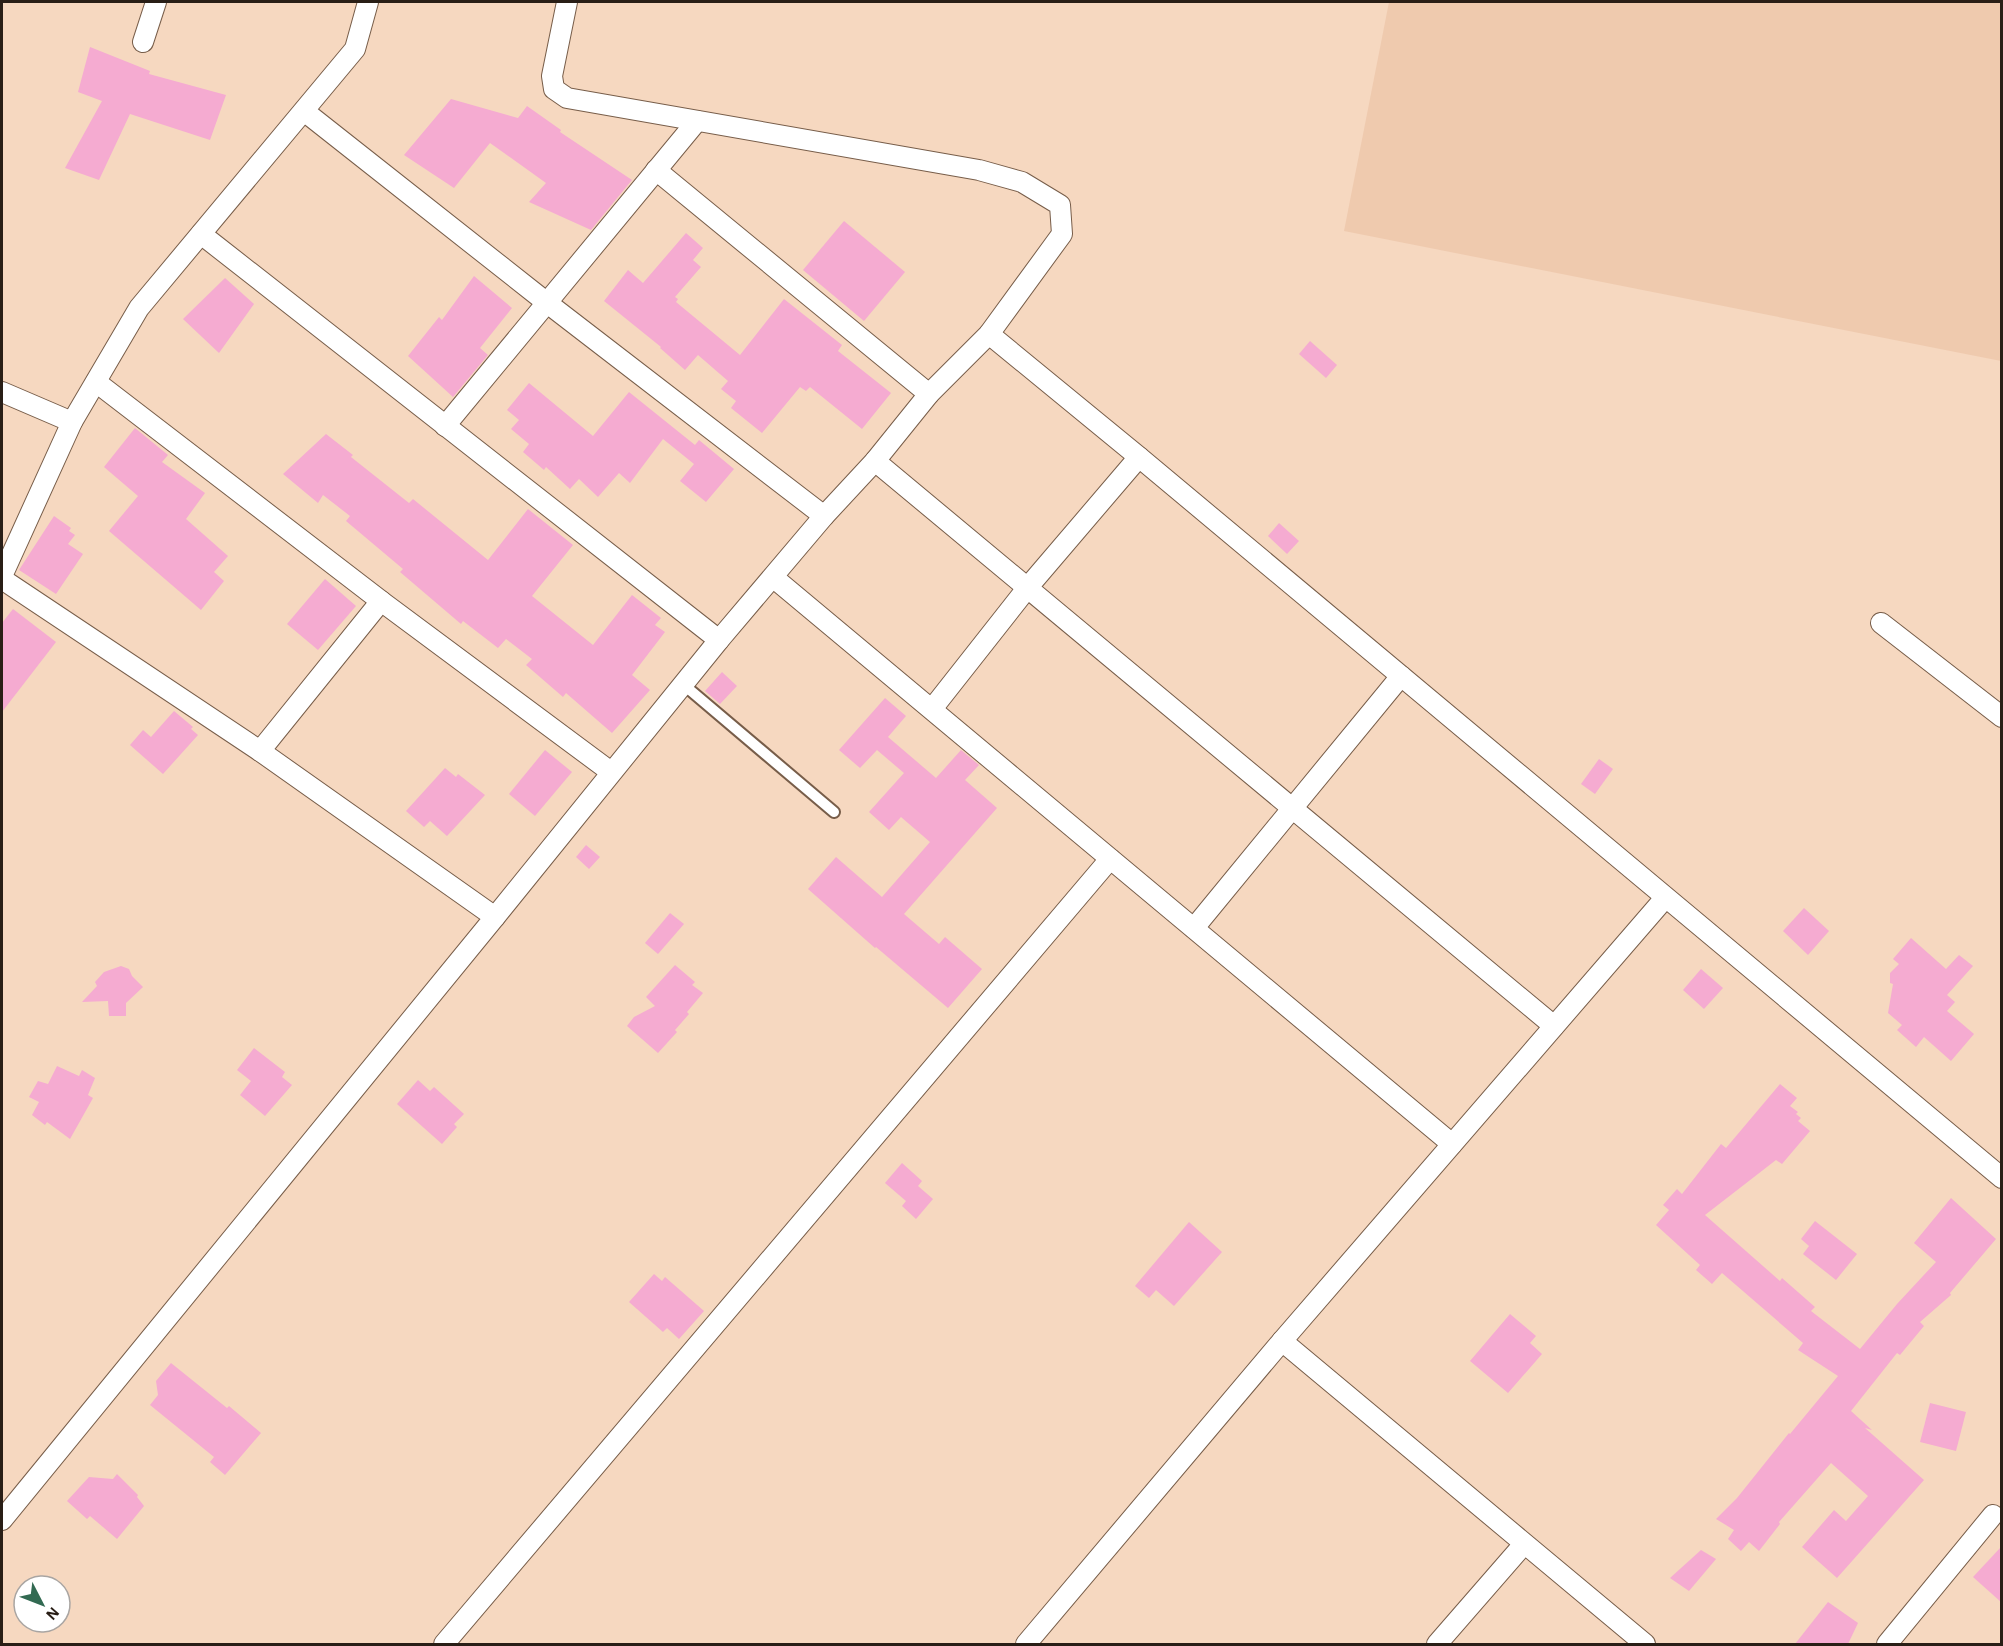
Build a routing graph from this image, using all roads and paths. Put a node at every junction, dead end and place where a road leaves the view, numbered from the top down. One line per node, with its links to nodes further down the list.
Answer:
1 (156, 2): 4 (street)
2 (368, 2): 5 (street)
3 (567, 2): 6 (street)
4 (143, 42)
5 (304, 111): 8 (street); 9 (street)
6 (697, 121): 7 (street); 10 (street)
7 (656, 170): 9 (street); 13 (street)
8 (201, 234): 11 (street); 15 (street)
9 (546, 302): 15 (street); 18 (street)
10 (989, 334): 13 (street); 16 (street)
11 (96, 382): 14 (street); 22 (street)
12 (2, 392): 14 (street)
13 (929, 394): 17 (street)
14 (72, 422): 19 (street)
15 (445, 426): 24 (street)
16 (1139, 457): 21 (street); 25 (street)
17 (874, 461): 18 (street); 21 (street)
18 (824, 516): 20 (street)
19 (2, 578): 29 (street)
20 (774, 578): 24 (street); 27 (street)
21 (1028, 587): 27 (street); 31 (street)
22 (381, 601): 29 (street); 30 (street)
23 (1881, 623): 28 (street)
24 (719, 640): 26 (street)
25 (1401, 676): 31 (street); 34 (street)
26 (684, 685): 30 (street); 32 (lane)
27 (932, 709): 33 (street)
28 (2001, 717)
29 (260, 751): 35 (street)
30 (611, 772): 35 (street)
31 (1292, 808): 36 (street); 37 (street)
32 (834, 812)
33 (1110, 859): 36 (street); 44 (street)
34 (1665, 898): 37 (street); 39 (street)
35 (495, 917): 42 (street)
36 (1194, 928): 38 (street)
37 (1554, 1026): 38 (street)
38 (1452, 1144): 40 (street)
39 (2001, 1178)
40 (1282, 1341): 43 (street); 45 (street)
41 (1993, 1515): 48 (street)
42 (2, 1520)
43 (1524, 1544): 46 (street); 47 (street)
44 (444, 1644)
45 (1026, 1644)
46 (1437, 1644)
47 (1645, 1644)
48 (1887, 1644)

